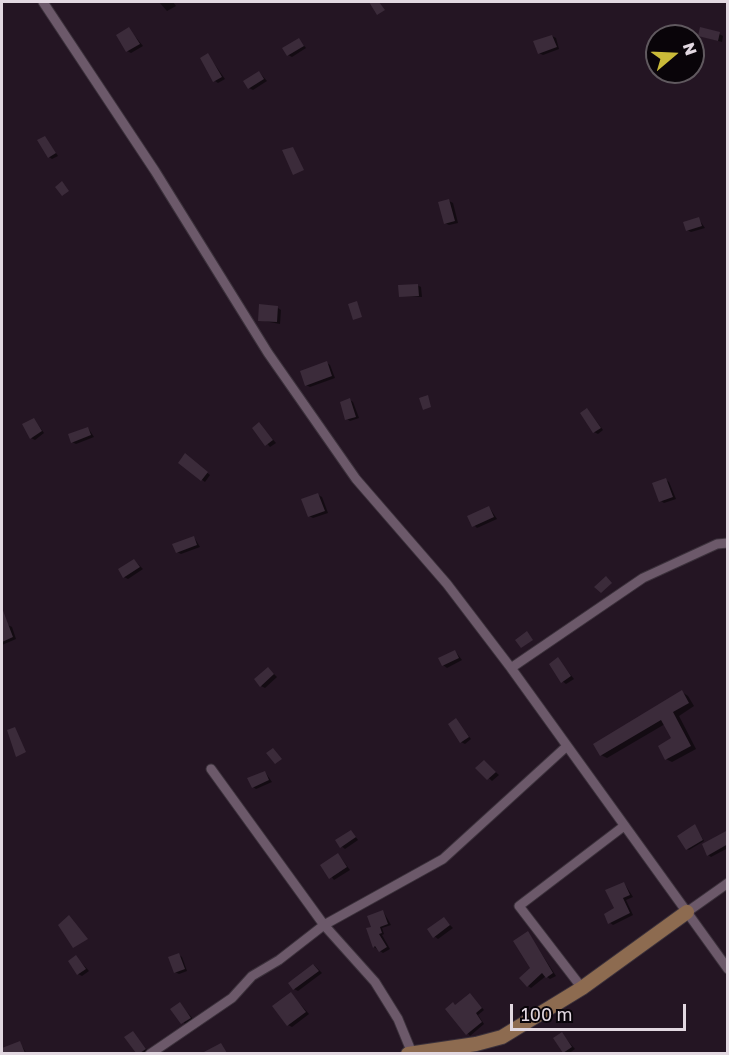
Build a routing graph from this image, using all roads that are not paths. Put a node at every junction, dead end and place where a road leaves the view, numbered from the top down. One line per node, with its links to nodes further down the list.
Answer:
1 (43, 2): 3 (street)
2 (728, 543): 3 (street)
3 (511, 668): 4 (street)
4 (567, 746): 6 (street); 9 (street)
5 (211, 769): 9 (street)
6 (624, 826): 8 (street); 11 (street)
7 (728, 884): 8 (street)
8 (687, 912): 10 (street); 11 (street)
9 (324, 925): 12 (street); 13 (street)
10 (728, 969)
11 (582, 988): 13 (street)
12 (150, 1053)
13 (410, 1053)

